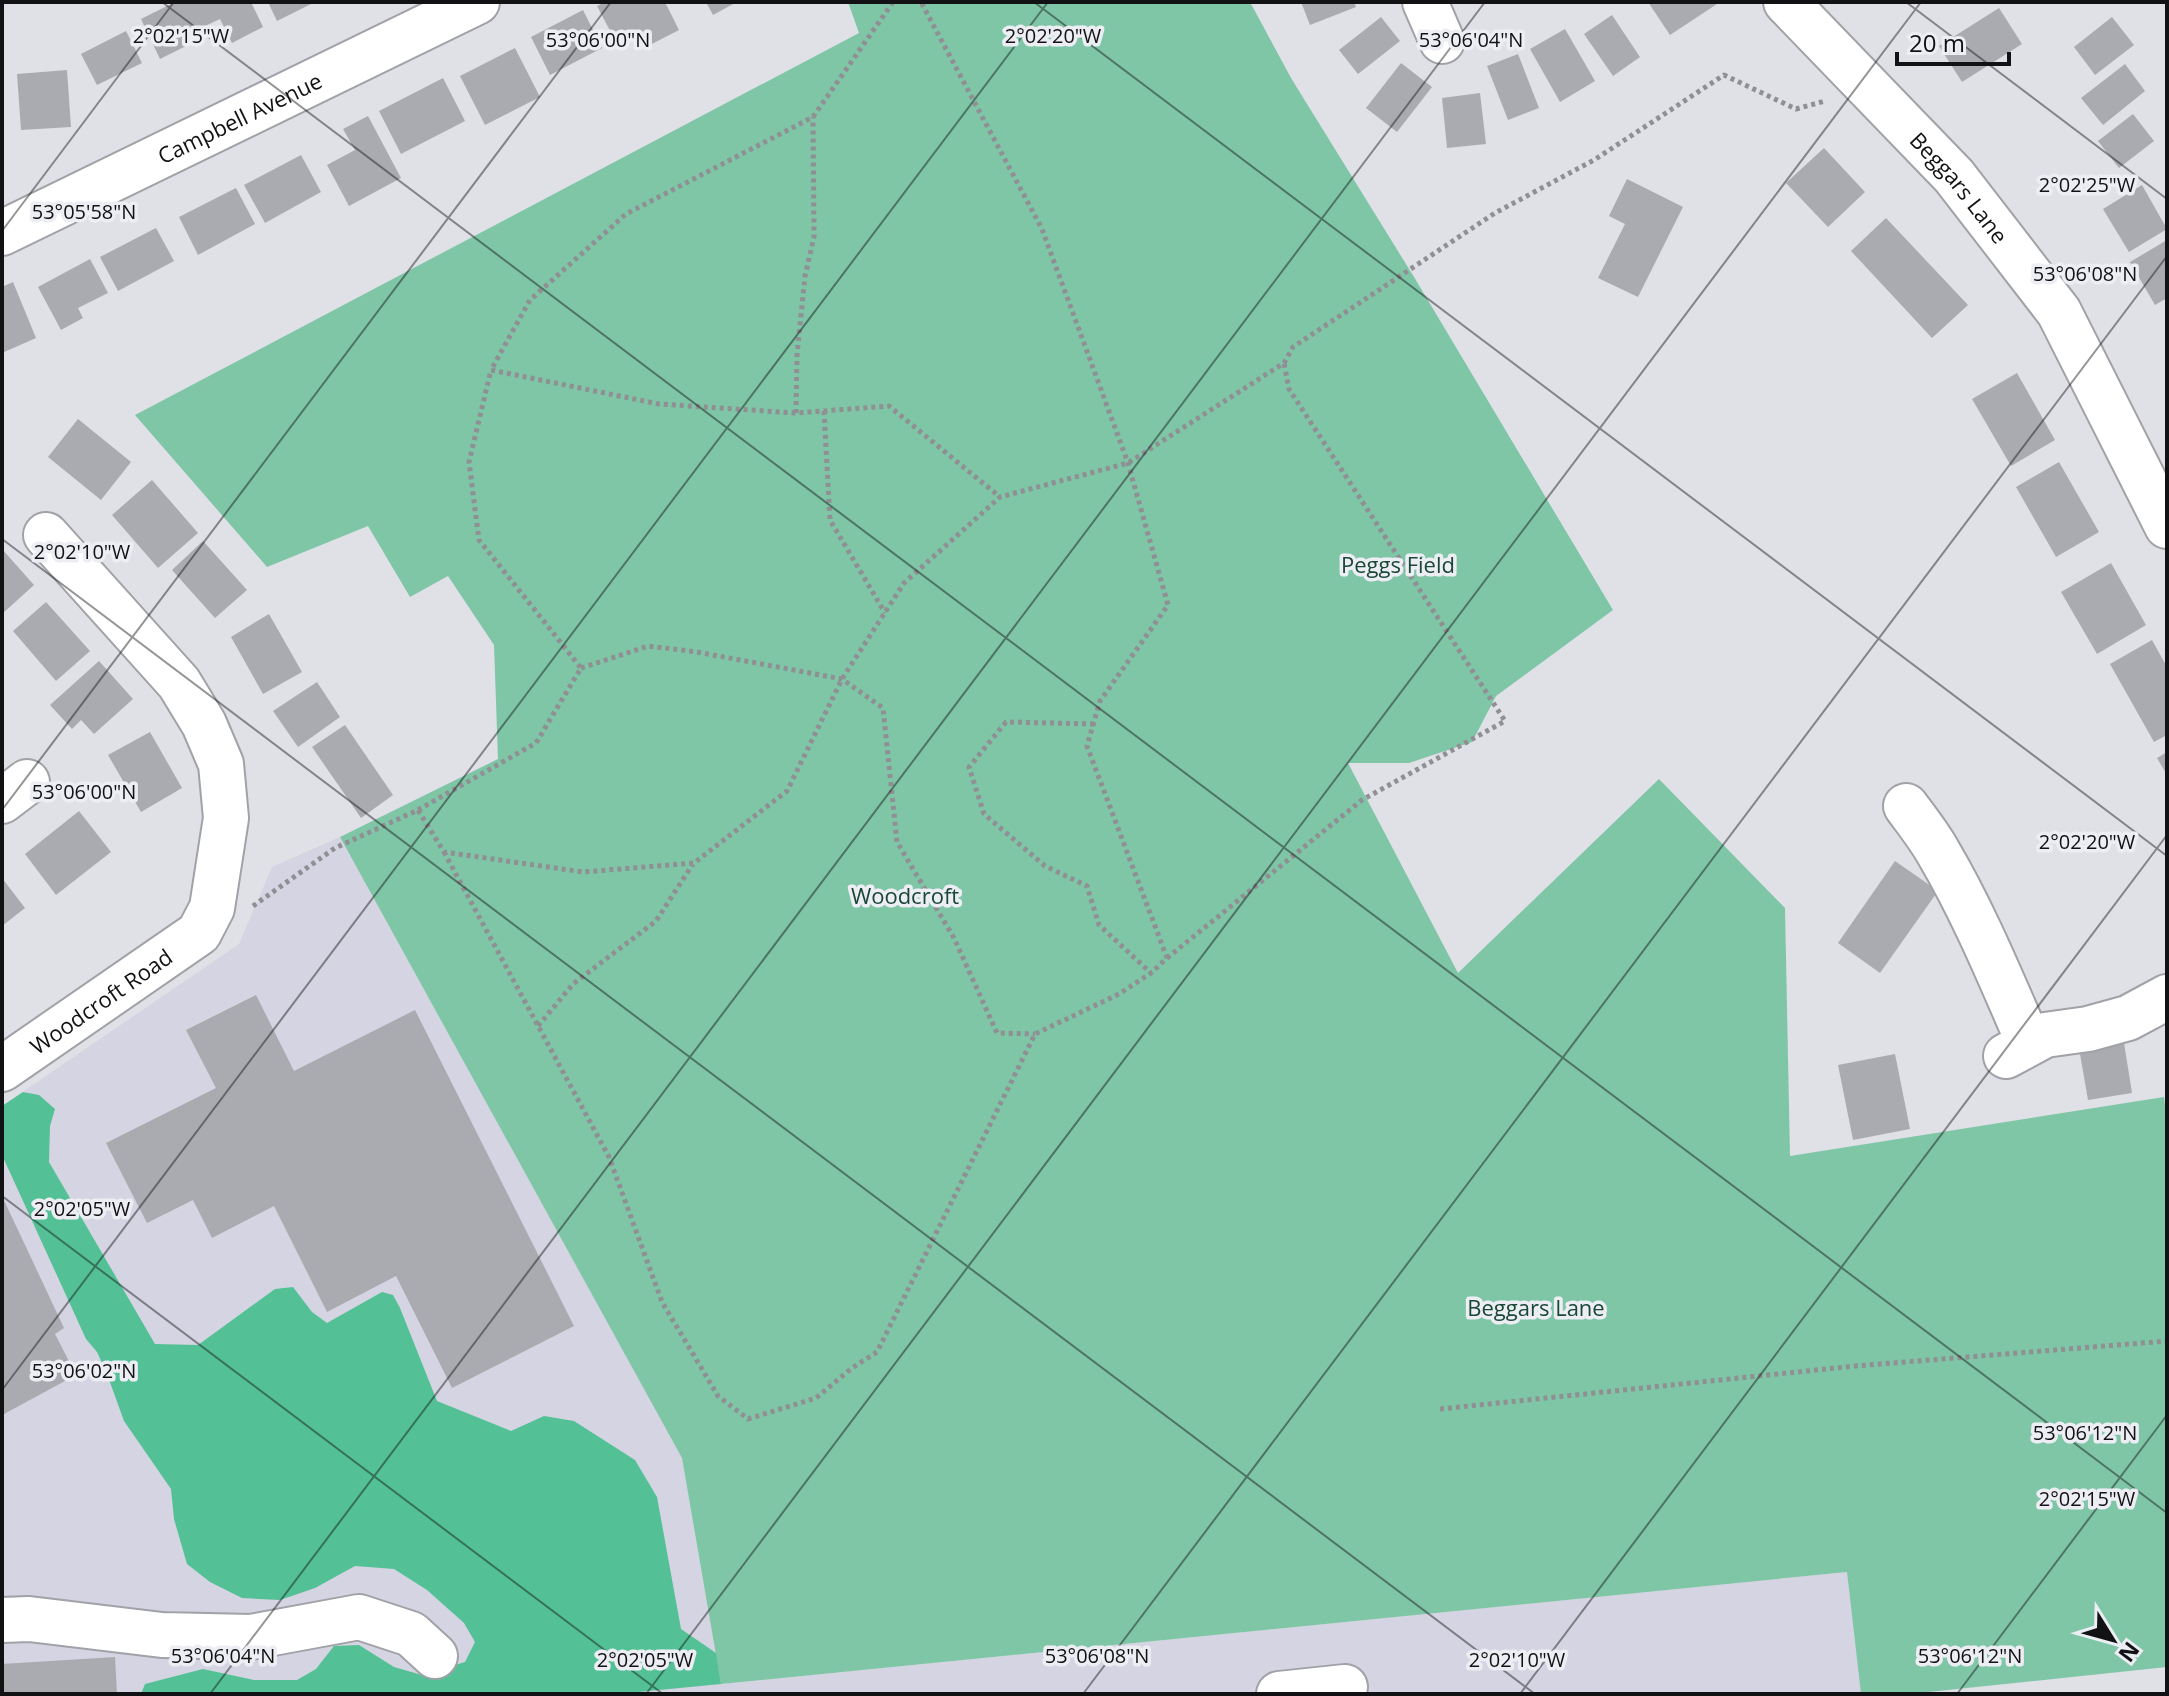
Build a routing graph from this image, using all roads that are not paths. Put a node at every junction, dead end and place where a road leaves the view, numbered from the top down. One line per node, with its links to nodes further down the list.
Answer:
1 (477, 2): 3 (street, Campbell Avenue)
2 (1786, 2): 4 (street, Beggars Lane)
3 (2, 233)
4 (2167, 526)
5 (46, 535): 8 (street, Woodcroft Road)
6 (1906, 806): 7 (street)
7 (2167, 997)
8 (2, 1069)
9 (2, 1620): 10 (street)
10 (435, 1656)
11 (1345, 1687): 12 (street)
12 (1279, 1694)

